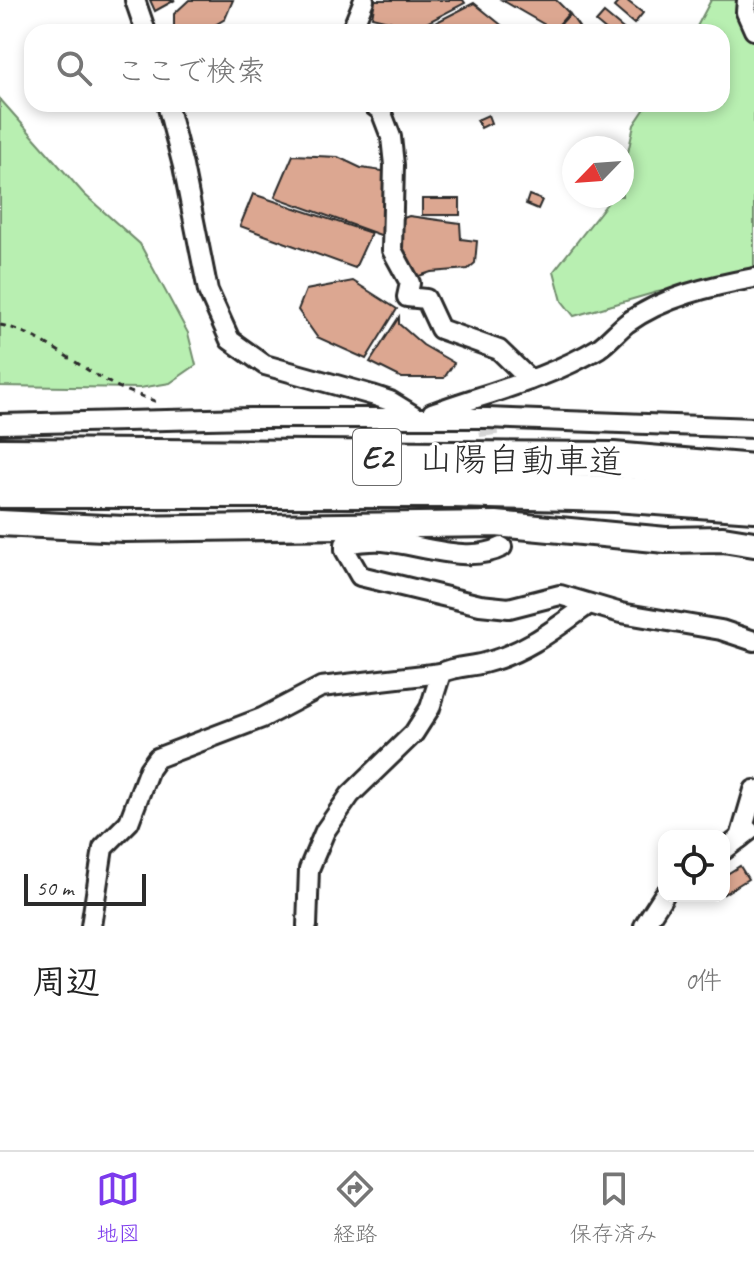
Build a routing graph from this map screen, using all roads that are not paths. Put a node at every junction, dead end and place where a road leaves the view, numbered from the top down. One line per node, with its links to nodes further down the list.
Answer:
1 (135, 0): 4 (street)
2 (364, 0): 5 (street)
3 (747, 0): 6 (street)
4 (143, 24)
5 (354, 24)
6 (754, 30)
7 (169, 112): 11 (street)
8 (381, 112): 10 (street)
9 (754, 278): 10 (street)
10 (530, 380): 11 (street)
11 (418, 418): 12 (street); 13 (street)
12 (0, 424)
13 (754, 428)
14 (0, 456): 15 (highway, 山陽自動車道 / E2)
15 (754, 472)
16 (0, 490): 17 (highway, 山陽自動車道 / E2)
17 (754, 504)
18 (0, 523): 19 (street)
19 (754, 544)
20 (502, 547): 21 (street)
21 (589, 604): 22 (street); 23 (street)
22 (754, 641)
23 (441, 673): 28 (street); 29 (street)
24 (754, 790): 25 (street)
25 (747, 832): 26 (street)
26 (730, 845)
27 (659, 902): 30 (street)
28 (91, 926)
29 (307, 926)
30 (644, 926)

